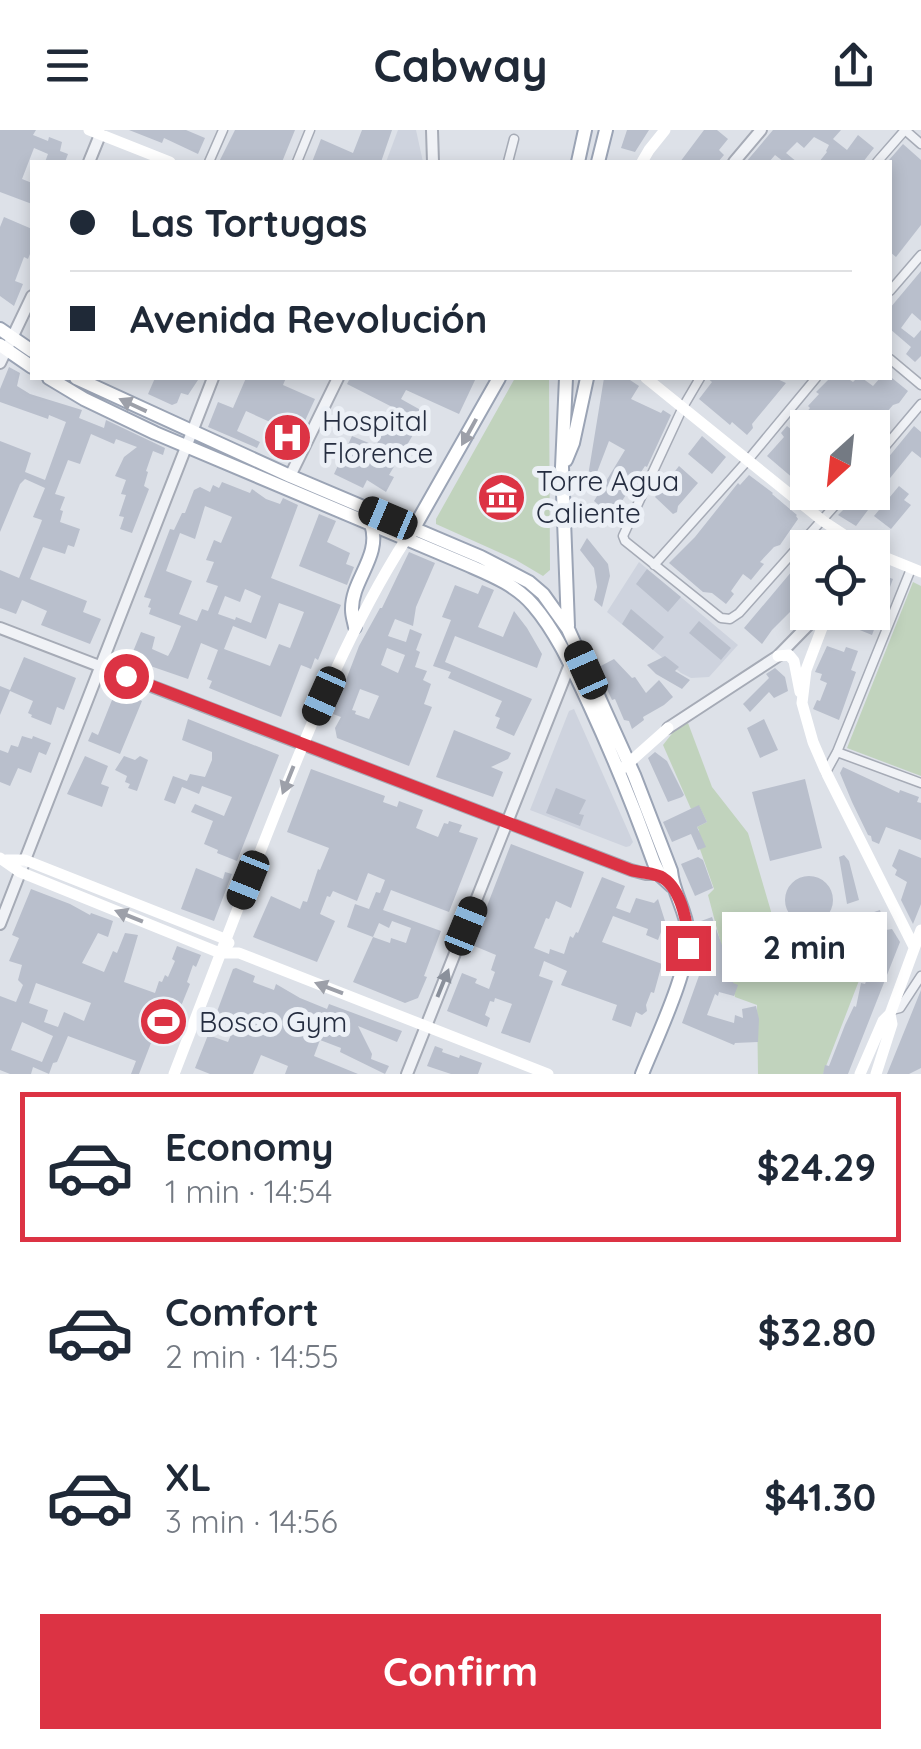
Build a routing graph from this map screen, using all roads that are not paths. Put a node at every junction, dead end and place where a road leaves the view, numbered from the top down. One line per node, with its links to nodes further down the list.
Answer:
1 (222, 130): 14 (street)
2 (310, 130): 15 (street)
3 (432, 130): 16 (street)
4 (585, 130): 18 (main road)
5 (606, 130): 19 (main road)
6 (665, 130): 20 (main road)
7 (762, 130): 21 (street)
8 (905, 130): 11 (street); 22 (street)
9 (97, 132): 12 (street); 13 (main road)
10 (514, 139): 17 (street)
11 (921, 144)
12 (90, 160)
13 (165, 160)
14 (211, 160)
15 (298, 160)
16 (434, 160)
17 (509, 160)
18 (578, 160)
19 (598, 160)
20 (643, 160)
21 (736, 160)
22 (879, 160)
23 (921, 255): 24 (street)
24 (892, 289)
25 (30, 300): 27 (street)
26 (0, 329): 27 (main road)
27 (5, 349): 28 (main road); 30 (main road)
28 (30, 352)
29 (892, 361): 41 (street)
30 (30, 365)
31 (52, 380): 44 (main road)
32 (212, 380): 44 (street)
33 (337, 380): 48 (street)
34 (498, 380): 53 (main road, one-way to 53)
35 (566, 380): 47 (main road)
36 (587, 380): 47 (main road)
37 (649, 380): 43 (main road)
38 (699, 380): 43 (street)
39 (814, 380): 46 (street)
40 (91, 381): 44 (main road, one-way to 40)
41 (921, 385)
42 (921, 404): 45 (street)
43 (684, 406): 46 (main road); 55 (street)
44 (189, 439): 48 (main road); 51 (main road); 64 (street)
45 (890, 441)
46 (748, 460): 50 (main road); 55 (street)
47 (562, 467): 59 (main road)
48 (290, 476): 53 (main road)
49 (832, 510): 50 (street)
50 (823, 521): 52 (main road); 55 (street)
51 (371, 524): 53 (main road); 57 (main road)
52 (837, 530)
53 (410, 533): 57 (main road); 59 (main road); 63 (main road)
54 (890, 559): 56 (main road)
55 (654, 564)
56 (916, 570): 68 (street)
57 (355, 626): 67 (main road)
58 (0, 628): 64 (street)
59 (568, 629): 63 (main road); 69 (main road)
60 (806, 630): 62 (street)
61 (819, 630): 65 (main road)
62 (778, 656): 65 (main road); 66 (street)
63 (570, 664): 69 (main road); 72 (street)
64 (100, 666): 67 (street); 74 (street)
65 (802, 704): 70 (main road)
66 (668, 728): 69 (main road)
67 (303, 744): 72 (street); 78 (main road, one-way to 78)
68 (837, 752): 70 (street); 71 (street)
69 (624, 767): 75 (main road)
70 (826, 772): 79 (main road)
71 (921, 783)
72 (507, 822): 75 (street); 84 (street, one-way to 72)
73 (3, 859): 74 (main road)
74 (22, 866): 76 (street); 78 (main road); 80 (main road, one-way to 74)
75 (666, 873): 88 (main road)
76 (0, 924)
77 (921, 930): 79 (main road)
78 (225, 940): 80 (main road); 81 (main road)
79 (914, 947): 83 (main road)
80 (220, 953): 81 (main road); 85 (main road)
81 (240, 953): 84 (main road, one-way to 81)
82 (921, 976): 83 (street)
83 (891, 1012): 89 (main road); 90 (main road)
84 (426, 1026): 86 (street); 87 (main road)
85 (174, 1074)
86 (407, 1074)
87 (548, 1074)
88 (642, 1074)
89 (860, 1074)
90 (876, 1074)

